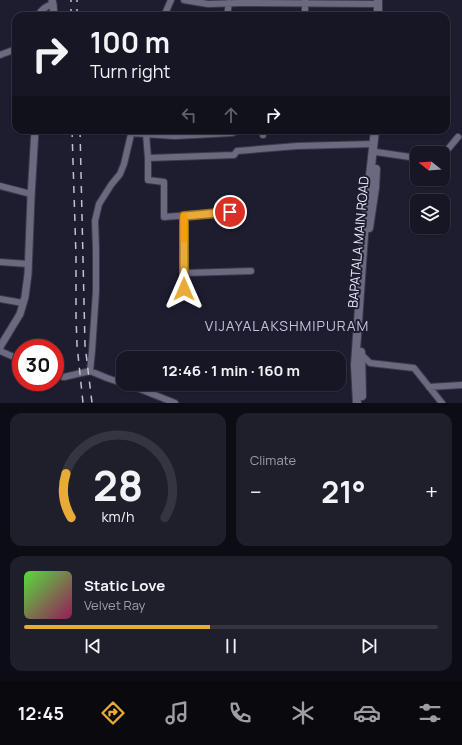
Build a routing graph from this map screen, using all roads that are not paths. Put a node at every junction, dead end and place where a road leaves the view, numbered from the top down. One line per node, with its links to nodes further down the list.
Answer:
1 (171, 0): 10 (street)
2 (184, 0): 4 (street)
3 (53, 2): 8 (street); 9 (street)
4 (208, 2): 7 (street)
5 (305, 2): 6 (street); 7 (street)
6 (378, 2)
7 (229, 3): 11 (street)
8 (40, 12)
9 (54, 12)
10 (166, 12)
11 (228, 12)
12 (12, 51): 13 (street)
13 (0, 56)
14 (35, 134): 25 (street)
15 (132, 134): 39 (street)
16 (146, 134): 17 (street); 23 (street)
17 (207, 134)
18 (375, 134): 21 (main road, BAPATALA MAIN ROAD)
19 (458, 137): 20 (street)
20 (450, 147)
21 (374, 149): 22 (street); 23 (street); 37 (main road, BAPATALA MAIN ROAD); 44 (main road, BAPATALA MAIN ROAD)
22 (410, 157)
23 (148, 158): 27 (street)
24 (0, 186): 25 (street)
25 (31, 194): 29 (street)
26 (230, 212): 27 (street)
27 (184, 216): 31 (street)
28 (0, 262): 29 (street)
29 (28, 264): 34 (street)
30 (250, 271): 31 (street)
31 (184, 273): 32 (street)
32 (184, 289)
33 (0, 299): 34 (street)
34 (23, 303): 35 (street)
35 (0, 347)
36 (0, 351): 38 (street)
37 (361, 354): 42 (street); 45 (main road, BAPATALA MAIN ROAD)
38 (12, 356)
39 (90, 371): 40 (street); 43 (street)
40 (64, 377)
41 (462, 385): 42 (street)
42 (429, 387): 46 (street)
43 (175, 403)
44 (357, 403)
45 (362, 403)
46 (442, 403)

